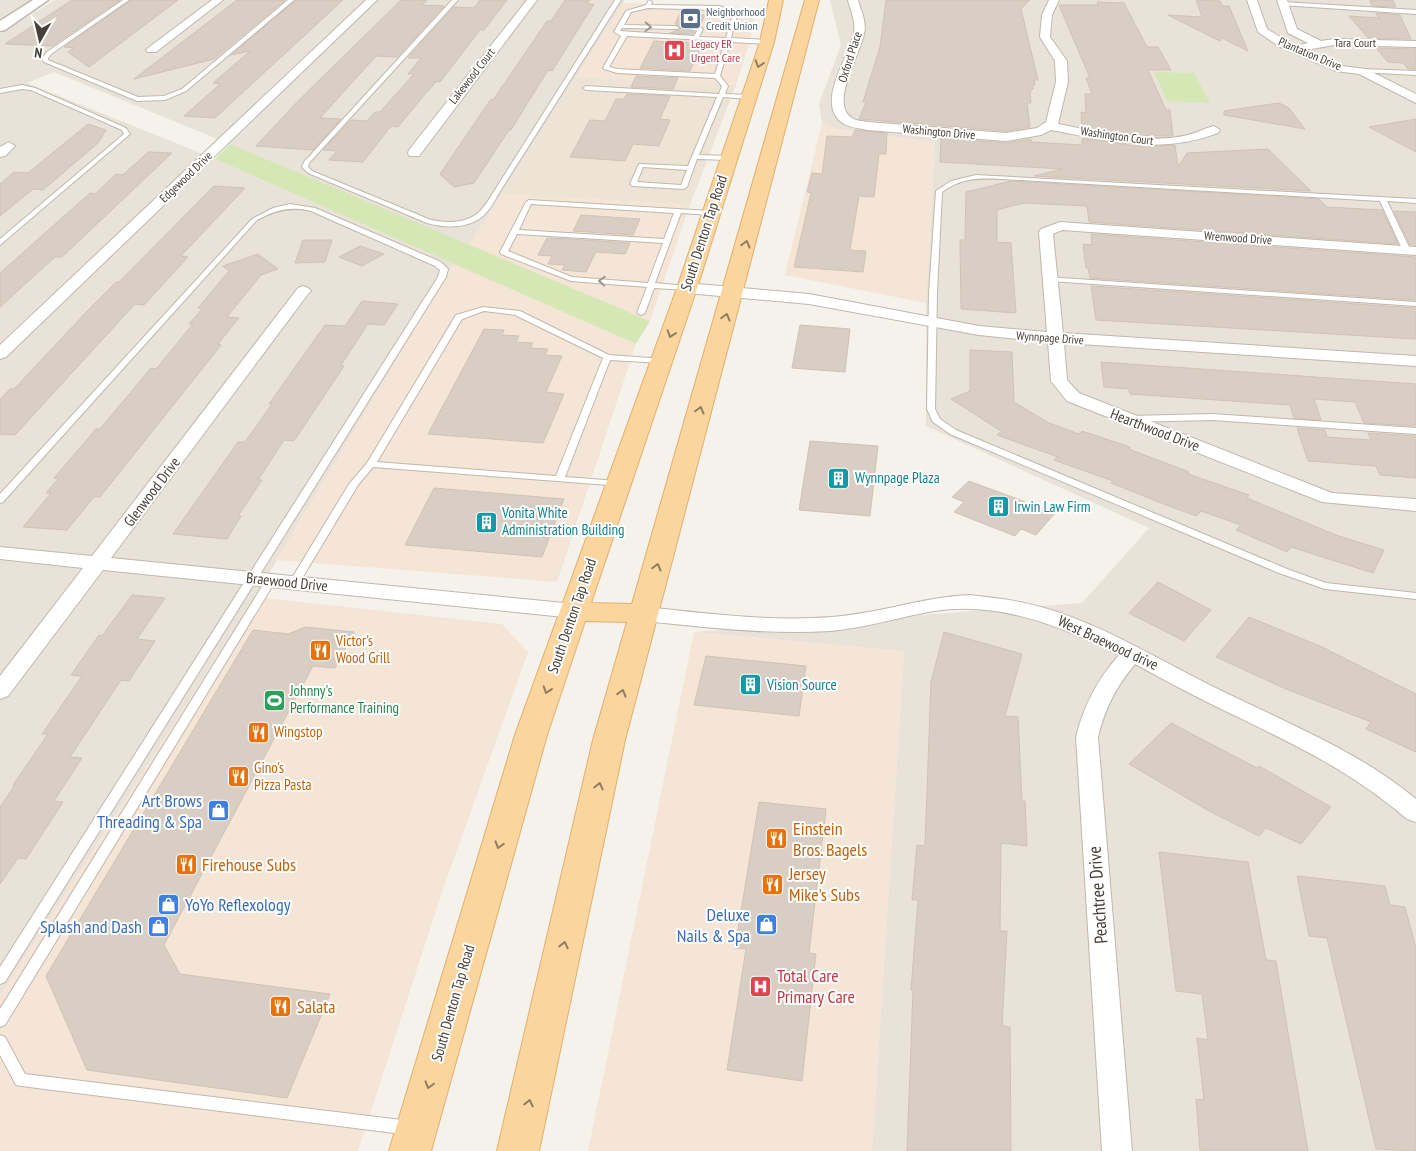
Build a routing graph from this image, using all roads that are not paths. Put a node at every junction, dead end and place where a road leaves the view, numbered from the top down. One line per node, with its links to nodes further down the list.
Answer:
1 (42, 0): 17 (street)
2 (126, 0): 4 (lane)
3 (218, 0): 28 (street)
4 (291, 0)
5 (372, 0): 63 (street, Edgewood Drive)
6 (455, 0): 8 (lane)
7 (532, 0): 41 (street, Lakewood Court)
8 (618, 0)
9 (776, 0): 24 (main road, South Denton Tap Road)
10 (812, 0): 36 (main road)
11 (852, 0): 38 (street, Oxford Place)
12 (1054, 0): 39 (street)
13 (1252, 0): 27 (street, Plantation Drive)
14 (1282, 2): 16 (lane); 25 (street, Plantation Drive)
15 (649, 3): 18 (lane); 23 (lane)
16 (1416, 12)
17 (0, 26)
18 (621, 26): 19 (lane, one-way to 19); 21 (lane)
19 (676, 28)
20 (693, 29): 22 (lane)
21 (625, 34): 22 (lane); 31 (lane)
22 (696, 38): 23 (lane)
23 (729, 40): 24 (lane); 31 (lane)
24 (767, 42): 35 (main road, South Denton Tap Road, one-way to 35)
25 (1318, 44): 26 (street, Tara Court); 27 (street, Tara Court); 29 (street, Plantation Drive)
26 (1416, 44)
27 (1294, 49): 29 (street, Plantation Drive)
28 (152, 50)
29 (1362, 72): 30 (lane); 37 (street, Plantation Drive)
30 (1416, 73)
31 (717, 76): 34 (lane)
32 (586, 88): 34 (lane)
33 (0, 91): 52 (lane)
34 (722, 96): 35 (lane); 42 (lane)
35 (749, 97): 36 (main road); 43 (main road, South Denton Tap Road)
36 (786, 99): 57 (main road, one-way to 36)
37 (1416, 99)
38 (840, 114): 39 (street, Washington Drive)
39 (1045, 129): 40 (street, Washington Court)
40 (1214, 130)
41 (414, 153)
42 (695, 157): 43 (lane); 44 (lane)
43 (729, 158): 48 (main road, South Denton Tap Road)
44 (690, 168): 44 (lane)
45 (1382, 198): 46 (lane); 53 (lane); 61 (lane)
46 (1416, 201)
47 (678, 211): 48 (lane); 50 (lane); 51 (lane)
48 (710, 213): 56 (main road, South Denton Tap Road)
49 (1060, 226): 53 (street, Wrenwood Drive); 54 (street, Hearthwood Drive)
50 (515, 232): 51 (lane); 55 (lane, one-way to 50)
51 (667, 241): 55 (lane)
52 (0, 243)
53 (1411, 251)
54 (1050, 279): 59 (lane); 62 (street, Hearthwood Drive)
55 (650, 284): 56 (lane); 60 (lane)
56 (687, 288): 57 (street, Wynnpage Drive); 65 (main road, South Denton Tap Road, one-way to 65)
57 (733, 290): 61 (street, Wynnpage Drive); 80 (main road, one-way to 57)
58 (303, 291): 75 (street, Glenwood Drive)
59 (1416, 304)
60 (641, 313)
61 (934, 324): 62 (street, Wynnpage Drive); 78 (lane)
62 (1054, 338): 66 (street, Wynnpage Drive); 67 (street, Hearthwood Drive)
63 (0, 354)
64 (607, 357): 65 (lane); 69 (lane); 70 (lane)
65 (661, 361): 71 (main road, South Denton Tap Road)
66 (1416, 361)
67 (1126, 419): 68 (lane); 73 (street, Hearthwood Drive)
68 (1416, 431)
69 (371, 464): 70 (lane); 77 (lane)
70 (560, 479): 71 (lane)
71 (618, 484): 79 (main road, South Denton Tap Road)
72 (0, 500): 76 (lane)
73 (1416, 505)
74 (0, 553): 75 (street, Braewood Drive)
75 (99, 563): 76 (street, Braewood Drive); 82 (street, Glenwood Drive)
76 (262, 579): 77 (street, Braewood Drive); 84 (lane); 85 (lane)
77 (294, 582): 79 (street, Braewood Drive)
78 (1416, 596)
79 (574, 611): 80 (main road); 87 (main road, South Denton Tap Road, one-way to 87)
80 (644, 614): 81 (street, West Braewood drive); 88 (main road, one-way to 80)
81 (1133, 653): 83 (street, West Braewood drive); 89 (street, Peachtree Drive)
82 (0, 691)
83 (1416, 814)
84 (0, 978)
85 (0, 1021)
86 (0, 1041): 87 (lane)
87 (414, 1140)
88 (518, 1151)
89 (1117, 1151)

